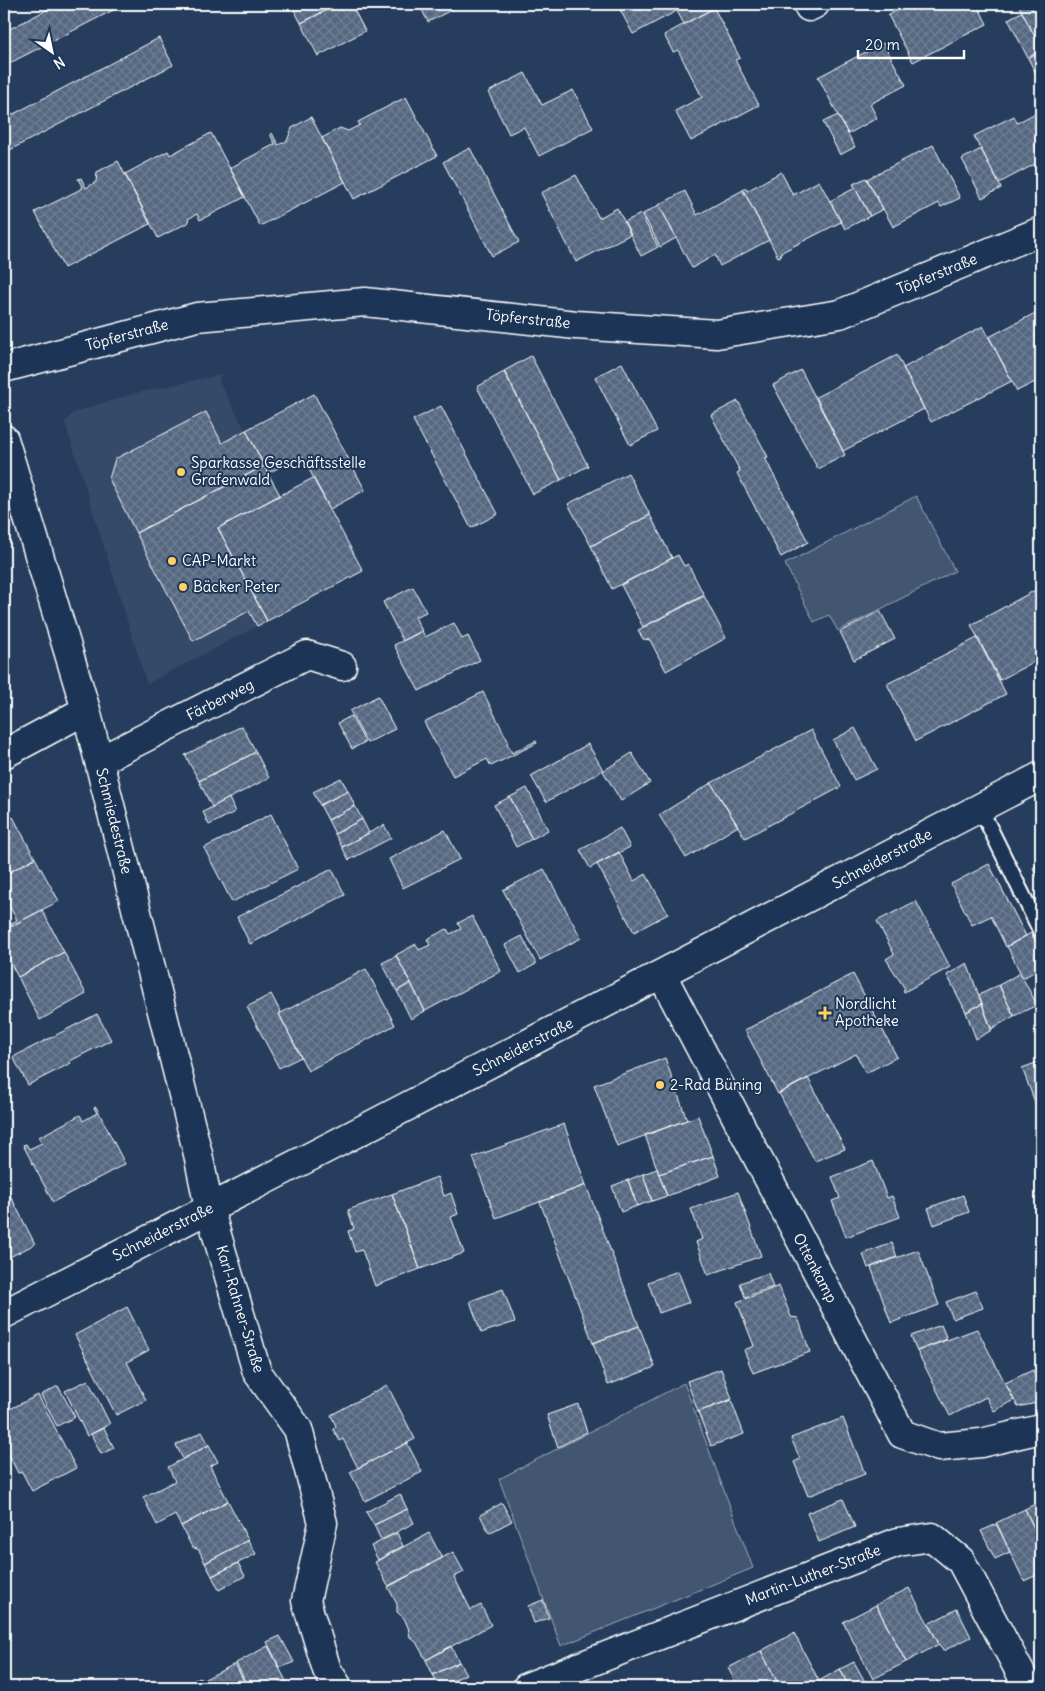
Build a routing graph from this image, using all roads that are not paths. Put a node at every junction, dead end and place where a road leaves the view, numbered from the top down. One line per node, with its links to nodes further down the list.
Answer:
1 (1041, 231): 2 (street, Töpferstraße)
2 (4, 368)
3 (4, 439): 5 (street, Schmiedestraße)
4 (342, 666): 7 (street, Färberweg)
5 (86, 710): 6 (street); 7 (street, Schmiedestraße)
6 (4, 754)
7 (99, 761): 12 (street, Schmiedestraße)
8 (1041, 776): 9 (street, Schneiderstraße)
9 (980, 808): 10 (lane); 11 (street, Schneiderstraße)
10 (1041, 932)
11 (662, 975): 12 (street, Schneiderstraße); 14 (street, Ottenkamp)
12 (209, 1208): 13 (street, Schneiderstraße); 15 (street, Karl-Rahner-Straße)
13 (4, 1314)
14 (1041, 1429)
15 (338, 1687)
16 (527, 1687): 17 (street, Martin-Luther-Straße)
17 (1028, 1687)

